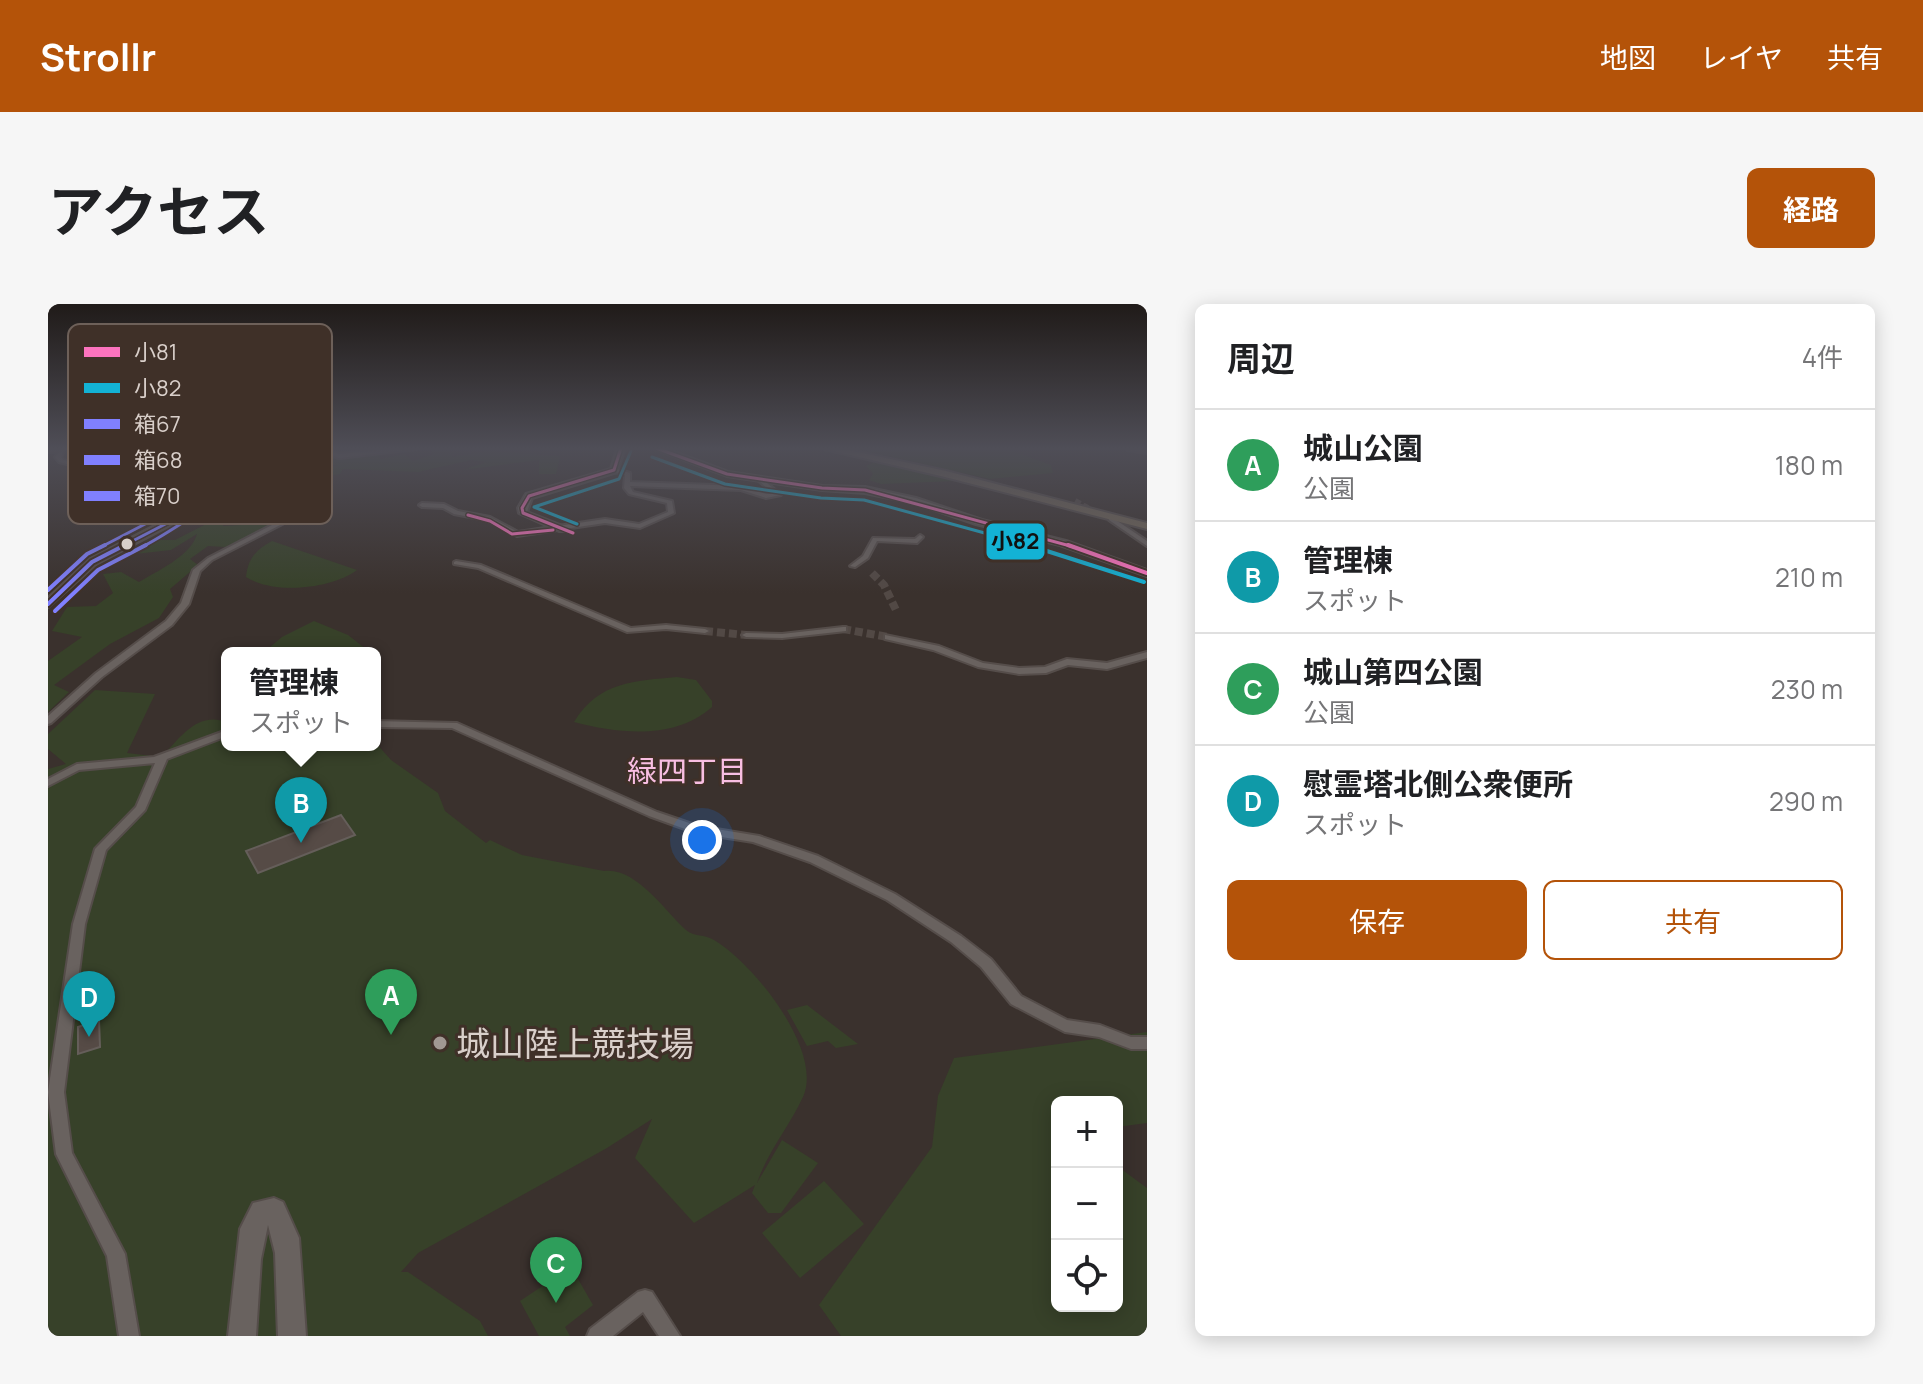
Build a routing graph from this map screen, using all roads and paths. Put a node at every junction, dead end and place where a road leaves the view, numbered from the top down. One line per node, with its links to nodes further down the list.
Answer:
1 (529, 496): 11 (street)
2 (645, 496): 11 (street)
3 (894, 496): 16 (street)
4 (1035, 496): 10 (highway)
5 (1045, 496): 10 (highway)
6 (422, 505): 11 (street)
7 (1111, 519): 13 (street)
8 (165, 524): 17 (street)
9 (279, 524): 23 (street)
10 (1147, 524)
11 (562, 529)
12 (920, 537): 15 (street)
13 (1147, 544)
14 (456, 563): 19 (street)
15 (853, 566)
16 (1147, 573)
17 (48, 604)
18 (843, 629): 20 (street)
19 (705, 631)
20 (746, 635)
21 (888, 637): 22 (street)
22 (1147, 655)
23 (48, 721)
24 (381, 724): 28 (street)
25 (221, 735): 26 (street)
26 (162, 759): 27 (street); 29 (street)
27 (48, 783)
28 (1147, 1043)
29 (129, 1336)
30 (242, 1336): 31 (street)
31 (292, 1336)
32 (597, 1336): 33 (street)
33 (670, 1336)

